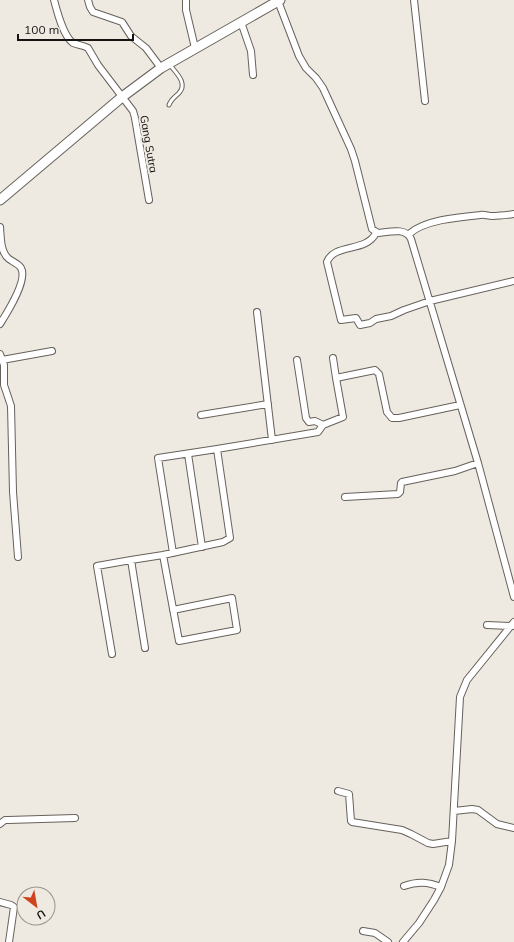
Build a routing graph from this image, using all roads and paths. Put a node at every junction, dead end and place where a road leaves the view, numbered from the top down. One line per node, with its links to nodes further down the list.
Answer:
1 (54, 0): 10 (street, Gang Sutra)
2 (88, 0): 8 (street)
3 (186, 0): 7 (street)
4 (414, 0): 11 (street)
5 (279, 1): 6 (main road); 17 (street)
6 (241, 22): 7 (main road); 9 (street)
7 (195, 48): 8 (main road)
8 (165, 66): 10 (main road); 12 (lane)
9 (253, 75)
10 (122, 97): 13 (main road); 14 (street, Gang Sutra)
11 (425, 101)
12 (169, 105)
13 (0, 200)
14 (149, 200)
15 (514, 214): 18 (street)
16 (0, 227): 22 (street)
17 (376, 233): 18 (street); 20 (street)
18 (409, 234): 20 (street)
19 (514, 281): 20 (street)
20 (430, 301): 29 (street)
21 (257, 312): 28 (street)
22 (0, 324)
23 (52, 351): 24 (street)
24 (1, 357): 42 (street)
25 (333, 358): 27 (street)
26 (297, 360): 31 (street)
27 (336, 378): 29 (street); 32 (street)
28 (268, 404): 30 (street); 34 (street)
29 (460, 405): 37 (street)
30 (201, 415)
31 (306, 418): 32 (street); 33 (street)
32 (323, 425): 33 (street)
33 (309, 434): 34 (street)
34 (272, 440): 35 (street)
35 (217, 449): 36 (street); 39 (street)
36 (188, 454): 39 (street); 40 (street)
37 (478, 464): 38 (street); 44 (street)
38 (345, 497)
39 (202, 547): 40 (street)
40 (173, 553): 41 (street)
41 (163, 555): 43 (street); 45 (street)
42 (18, 557)
43 (131, 560): 48 (street); 49 (street)
44 (514, 595)
45 (173, 610): 45 (street)
46 (513, 624): 47 (street); 51 (street)
47 (487, 626)
48 (145, 648)
49 (112, 654)
50 (338, 791): 55 (street)
51 (454, 810): 54 (street); 55 (street)
52 (75, 818): 53 (street)
53 (0, 824)
54 (514, 828)
55 (452, 841): 57 (street)
56 (404, 886): 57 (street)
57 (441, 887): 62 (street)
58 (0, 902): 60 (street)
59 (363, 931): 61 (street)
60 (9, 942)
61 (388, 942)
62 (403, 942)

